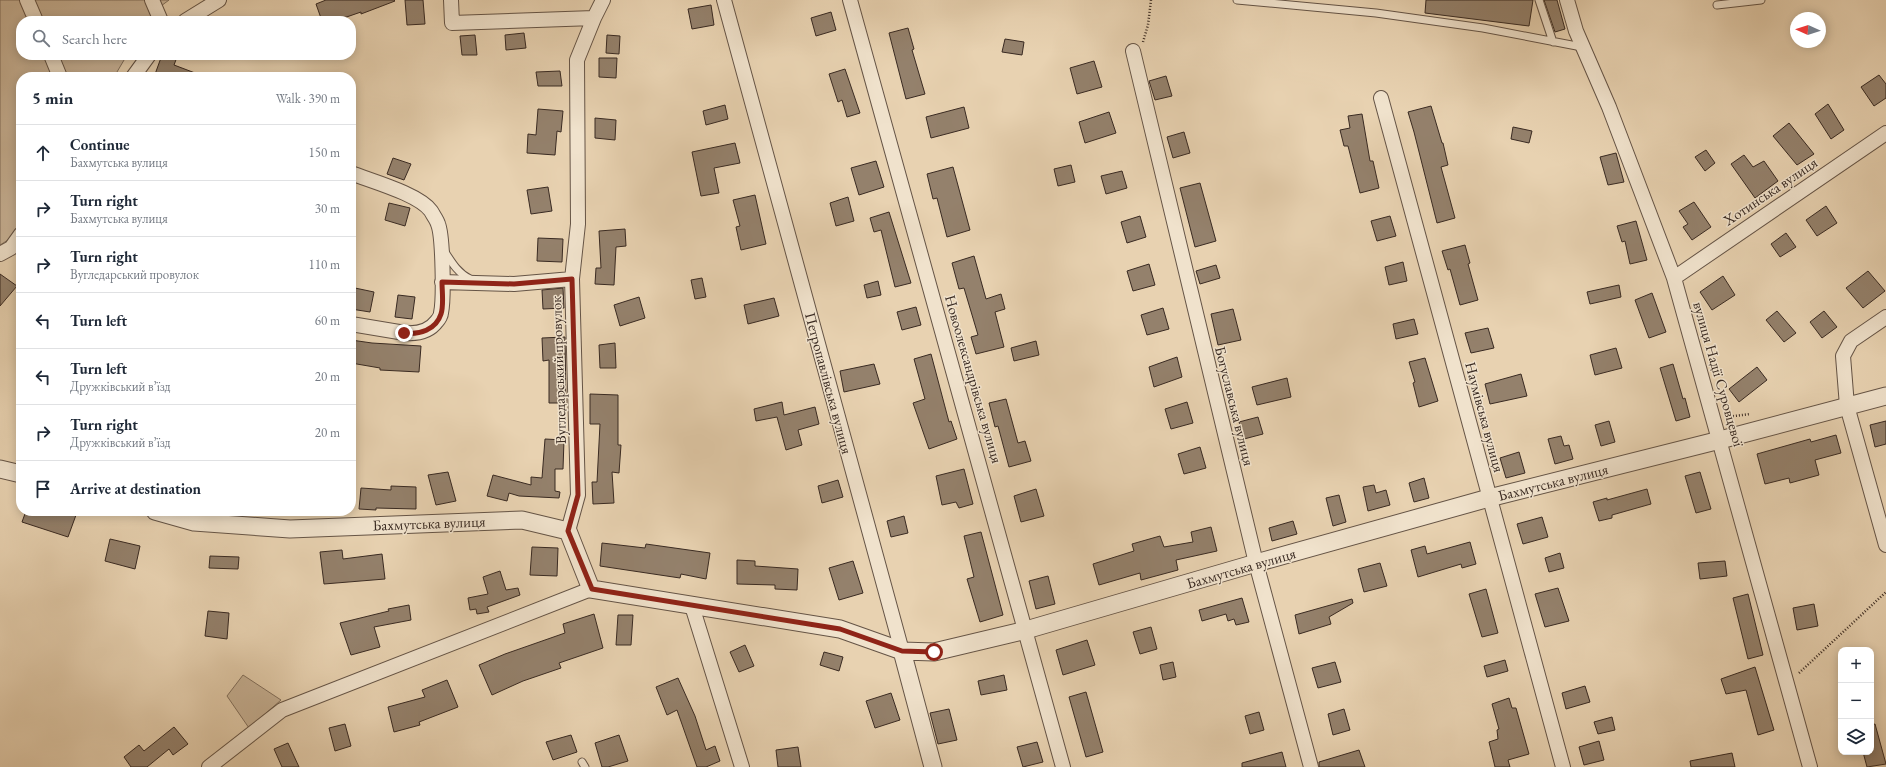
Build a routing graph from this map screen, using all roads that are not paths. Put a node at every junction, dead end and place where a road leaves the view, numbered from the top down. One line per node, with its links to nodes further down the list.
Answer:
1 (28, 0): 13 (street)
2 (152, 0): 14 (street)
3 (219, 0): 15 (street)
4 (451, 0): 16 (street)
5 (603, 0): 16 (street, Вугледарський провулок)
6 (724, 0): 49 (street, Петропавлівська вулиця)
7 (850, 0): 48 (street, Новоолександрівська вулиця)
8 (1237, 0): 17 (lane)
9 (1539, 0): 17 (lane)
10 (1567, 0): 18 (street, вулиця Надії Суровцевої)
11 (1761, 0): 12 (lane)
12 (1717, 4)
13 (34, 16)
14 (159, 16)
15 (193, 16)
16 (594, 18): 31 (street, Вугледарський провулок)
17 (1552, 42): 18 (lane)
18 (1582, 47): 30 (street, вулиця Надії Суровцевої)
19 (1133, 51): 45 (street, Богуславська вулиця)
20 (53, 60): 22 (street)
21 (145, 60): 23 (street)
22 (58, 72)
23 (137, 72)
24 (1381, 98): 41 (street, Наумівська вулиця)
25 (1886, 133): 30 (street, Хотинська вулиця)
26 (356, 175): 28 (street)
27 (16, 243): 29 (street)
28 (442, 247): 32 (street); 33 (lane)
29 (11, 252)
30 (1674, 278): 38 (street, вулиця Надії Суровцевої)
31 (572, 279): 33 (street); 43 (street, Вугледарський провулок)
32 (442, 282): 33 (street); 35 (street)
33 (480, 283)
34 (1886, 317): 37 (street)
35 (356, 325)
36 (1886, 396): 37 (street, Бахмутська вулиця)
37 (1847, 406): 38 (street, Бахмутська вулиця); 44 (street)
38 (1720, 440): 41 (street, Бахмутська вулиця); 56 (street, вулиця Надії Суровцевої)
39 (0, 469): 40 (street)
40 (16, 473)
41 (1489, 498): 45 (street, Бахмутська вулиця); 55 (street, Наумівська вулиця)
42 (173, 516): 43 (street, Бахмутська вулиця)
43 (568, 531): 46 (street)
44 (1886, 545)
45 (1256, 563): 48 (street, Бахмутська вулиця); 54 (street, Богуславська вулиця)
46 (592, 589): 47 (street, Бахмутська вулиця); 50 (street)
47 (692, 606): 49 (street, Бахмутська вулиця); 51 (street)
48 (1026, 630): 49 (street, Бахмутська вулиця); 53 (street, Новоолександрівська вулиця)
49 (902, 651): 52 (street, Петропавлівська вулиця)
50 (210, 767)
51 (742, 767)
52 (933, 767)
53 (1063, 767)
54 (1311, 767)
55 (1563, 767)
56 (1810, 767)

